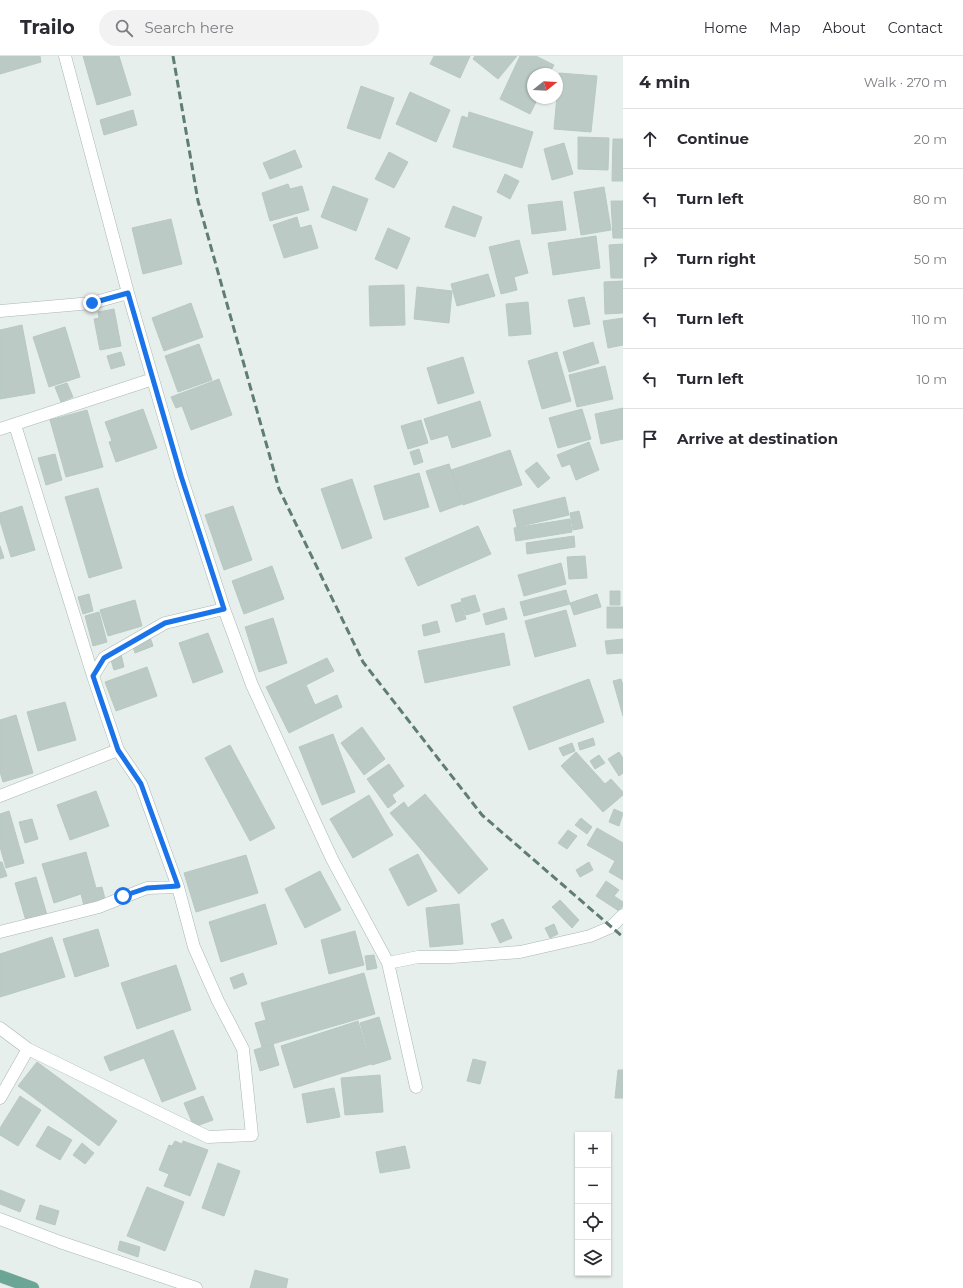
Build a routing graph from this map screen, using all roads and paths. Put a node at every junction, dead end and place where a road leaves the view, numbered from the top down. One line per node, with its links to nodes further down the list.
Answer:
1 (66, 56): 2 (street)
2 (128, 293): 3 (street); 4 (street)
3 (0, 310)
4 (153, 378): 5 (street); 7 (street)
5 (15, 425): 6 (street); 8 (street)
6 (0, 429)
7 (224, 609): 8 (street); 14 (street)
8 (93, 676): 9 (street)
9 (118, 750): 10 (street); 11 (street)
10 (0, 796)
11 (178, 886): 13 (street); 16 (street)
12 (623, 915): 14 (street)
13 (0, 932)
14 (388, 963): 17 (street)
15 (0, 1028): 16 (street)
16 (28, 1049): 18 (street)
17 (416, 1087)
18 (0, 1098)
19 (0, 1219): 22 (street)
20 (0, 1276): 21 (main road)
21 (33, 1288)
22 (196, 1288)

